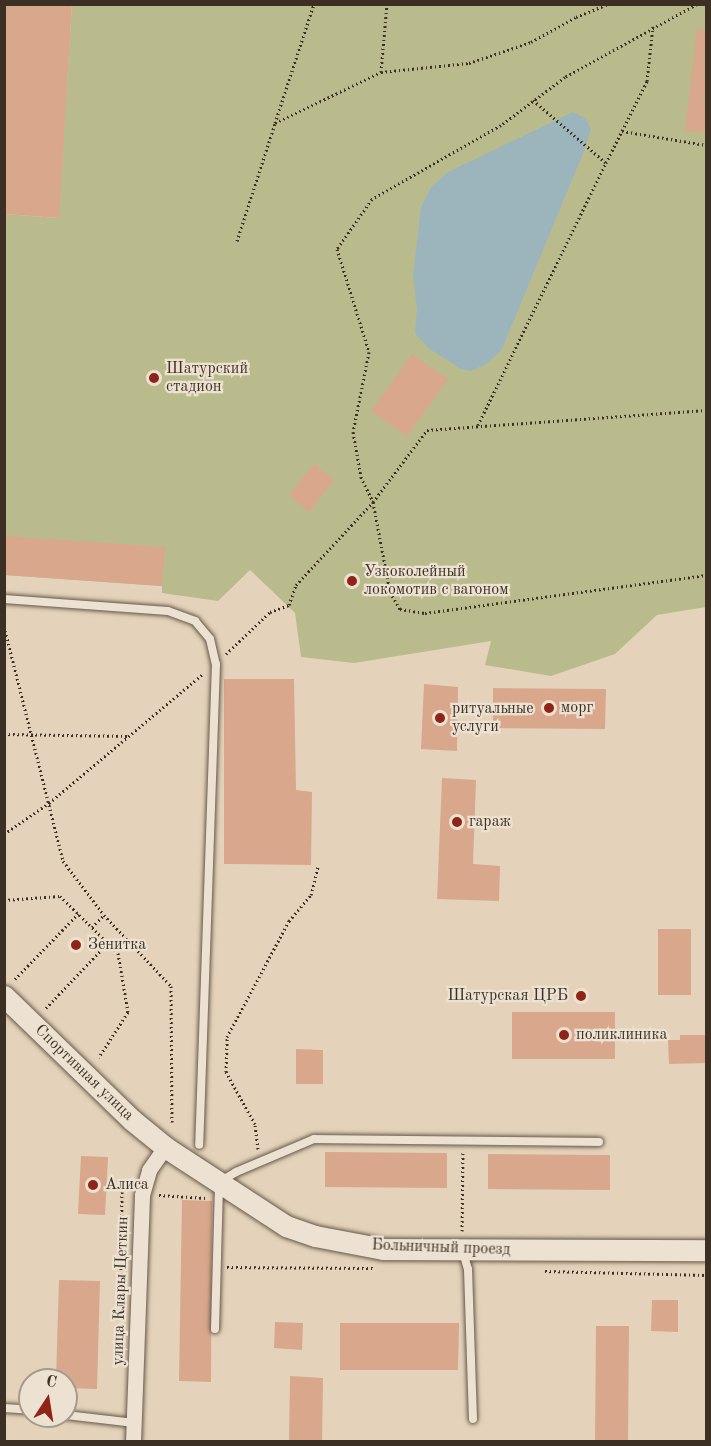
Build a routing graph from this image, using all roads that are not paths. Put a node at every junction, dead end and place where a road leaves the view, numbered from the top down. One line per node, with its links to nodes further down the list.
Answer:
1 (4, 598): 4 (lane)
2 (10, 987): 5 (street, Спортивная улица)
3 (598, 1142): 6 (lane)
4 (199, 1146)
5 (165, 1147): 6 (street, Больничный проезд); 12 (street, улица Клары Цеткин)
6 (218, 1191): 8 (street, Больничный проезд); 9 (lane)
7 (706, 1250): 8 (street, Больничный проезд)
8 (463, 1251): 11 (lane)
9 (214, 1329)
10 (78, 1416): 12 (lane)
11 (473, 1419)
12 (135, 1423): 13 (street, улица Клары Цеткин)
13 (133, 1442)

